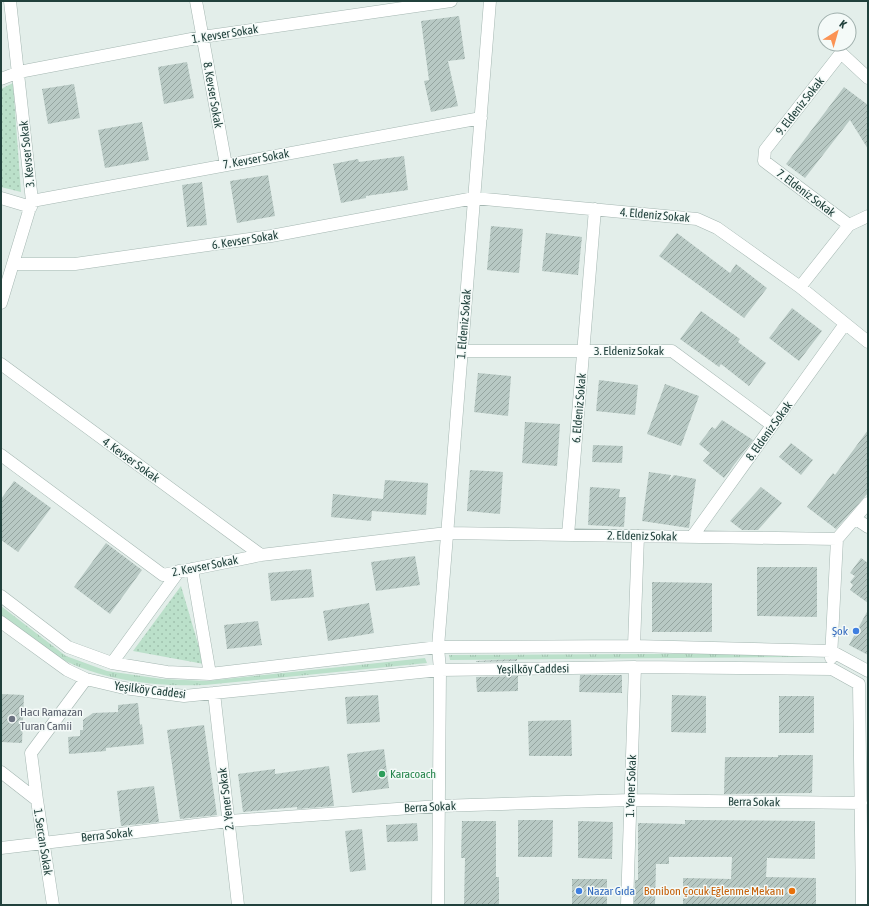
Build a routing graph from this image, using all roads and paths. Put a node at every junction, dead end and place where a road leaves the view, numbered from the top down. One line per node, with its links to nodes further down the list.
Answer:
1 (10, 1): 6 (street, 3. Kevser Sokak)
2 (196, 1): 5 (street, 8. Kevser Sokak)
3 (451, 1): 5 (street, 1. Kevser Sokak)
4 (490, 1): 9 (street, 1. Eldeniz Sokak)
5 (202, 37): 6 (street, 1. Kevser Sokak); 11 (street, 8. Kevser Sokak)
6 (19, 72): 8 (street, 1. Kevser Sokak); 14 (street, 3. Kevser Sokak)
7 (868, 78): 10 (street, 9. Eldeniz Sokak)
8 (1, 79)
9 (480, 118): 11 (street, 7. Kevser Sokak); 13 (street, 1. Eldeniz Sokak)
10 (764, 160): 17 (street, 7. Eldeniz Sokak)
11 (226, 165): 14 (street, 7. Kevser Sokak)
12 (1, 198): 14 (street)
13 (474, 198): 15 (street, 4. Eldeniz Sokak); 18 (street, 6. Kevser Sokak); 23 (street, 1. Eldeniz Sokak)
14 (31, 204): 18 (street, 3. Kevser Sokak)
15 (595, 209): 19 (street, 4. Eldeniz Sokak); 24 (street, 6. Eldeniz Sokak)
16 (868, 216): 17 (street)
17 (849, 225): 19 (street)
18 (14, 264): 20 (street, 3. Kevser Sokak)
19 (800, 288): 21 (street, 4. Eldeniz Sokak)
20 (1, 303)
21 (845, 324): 22 (street, 4. Eldeniz Sokak); 26 (street, 8. Eldeniz Sokak)
22 (868, 342)
23 (462, 351): 24 (street, 3. Eldeniz Sokak); 31 (street, 1. Eldeniz Sokak)
24 (583, 352): 26 (street, 3. Eldeniz Sokak); 32 (street, 6. Eldeniz Sokak)
25 (1, 364): 36 (street, 4. Kevser Sokak)
26 (772, 425): 34 (street, 8. Eldeniz Sokak)
27 (3, 461): 38 (street, 2. Kevser Sokak)
28 (868, 503): 29 (street)
29 (856, 519): 30 (street); 35 (street)
30 (868, 527)
31 (448, 533): 32 (street, 2. Eldeniz Sokak); 36 (street, 2. Kevser Sokak); 42 (street, 1. Eldeniz Sokak)
32 (568, 535): 33 (street, 2. Eldeniz Sokak)
33 (638, 536): 34 (street, 2. Eldeniz Sokak); 41 (street)
34 (692, 537): 35 (street, 2. Eldeniz Sokak)
35 (837, 539): 43 (street)
36 (261, 556): 37 (street, 2. Kevser Sokak)
37 (192, 569): 38 (street, 2. Kevser Sokak); 49 (street)
38 (179, 571): 44 (street)
39 (1, 596): 44 (street, Yeşilköy Caddesi)
40 (1, 622): 50 (street, Yeşilköy Caddesi)
41 (634, 646): 42 (street, Yeşilköy Caddesi); 43 (street, Yeşilköy Caddesi)
42 (438, 647): 47 (street, 1. Eldeniz Sokak); 49 (street, Yeşilköy Caddesi)
43 (831, 650): 46 (street); 48 (street, Yeşilköy Caddesi)
44 (112, 663): 49 (street, Yeşilköy Caddesi)
45 (635, 667): 46 (street, Yeşilköy Caddesi); 47 (street, Yeşilköy Caddesi); 56 (street, 1. Yener Sokak)
46 (832, 669): 51 (street, Yeşilköy Caddesi)
47 (440, 670): 52 (street, Yeşilköy Caddesi); 58 (street, 1. Eldeniz Sokak)
48 (868, 672)
49 (210, 674)
50 (86, 679): 52 (street, Yeşilköy Caddesi); 55 (street)
51 (864, 683): 54 (street, Yeşilköy Caddesi)
52 (214, 693): 59 (street, 2. Yener Sokak)
53 (1, 772): 55 (street, 1. Sercan Sokak)
54 (864, 790): 57 (street, Yeşilköy Caddesi)
55 (37, 800): 60 (street, 1. Sercan Sokak)
56 (631, 800): 57 (street, Berra Sokak); 58 (street, Berra Sokak); 65 (street, 1. Yener Sokak)
57 (861, 804): 66 (street, Yeşilköy Caddesi)
58 (439, 806): 59 (street, Berra Sokak); 64 (street, 1. Eldeniz Sokak)
59 (228, 821): 60 (street, Berra Sokak); 63 (street, 2. Yener Sokak)
60 (42, 842): 61 (street, Berra Sokak); 62 (street, 1. Sercan Sokak)
61 (1, 848)
62 (53, 905)
63 (238, 905)
64 (438, 905)
65 (627, 905)
66 (862, 905)

